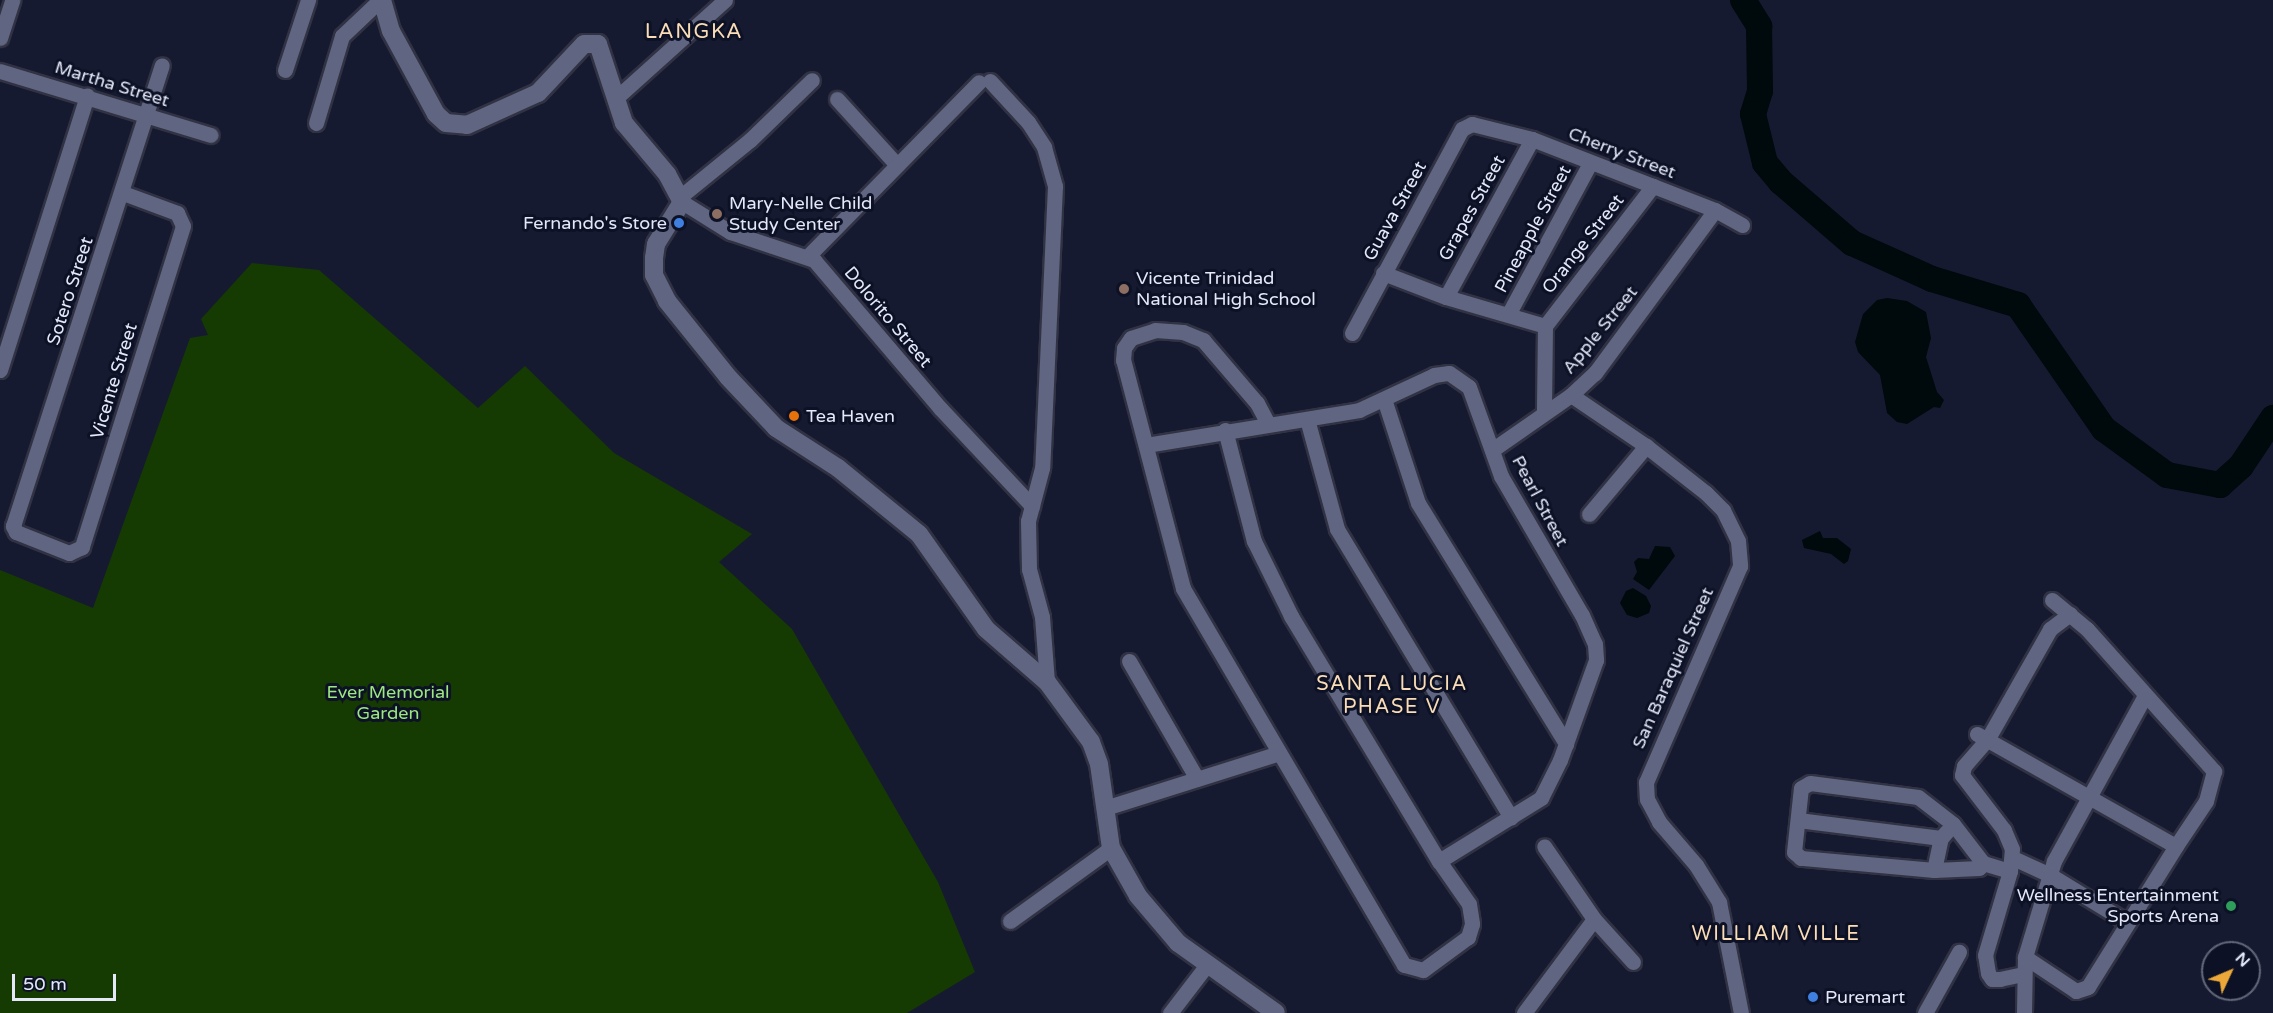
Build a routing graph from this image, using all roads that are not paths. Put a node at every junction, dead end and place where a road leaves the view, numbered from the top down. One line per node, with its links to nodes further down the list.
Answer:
1 (12, 0): 5 (street)
2 (308, 0): 7 (street)
3 (381, 0): 11 (main road); 14 (street)
4 (725, 0): 11 (street)
5 (0, 38)
6 (162, 65): 13 (street, Sotero Street)
7 (285, 70)
8 (0, 72): 10 (street, Martha Street)
9 (812, 80): 22 (street)
10 (87, 95): 13 (street, Martha Street); 31 (street)
11 (615, 99): 22 (main road)
12 (837, 99): 19 (street)
13 (148, 114): 16 (street, Martha Street); 21 (street, Sotero Street)
14 (316, 123)
15 (1484, 126): 17 (street, Cherry Street); 26 (street, Guava Street)
16 (211, 135)
17 (1532, 139): 18 (street, Cherry Street); 27 (street, Grapes Street)
18 (1590, 163): 20 (street, Cherry Street); 28 (street, Pineapple Street)
19 (897, 165): 25 (street); 41 (street)
20 (1653, 186): 23 (street, Cherry Street); 29 (street, Orange Street)
21 (123, 193): 43 (street, Sotero Street); 43 (street, Vicente Street)
22 (682, 199): 25 (street, Dolorito Street); 47 (main road)
23 (1715, 210): 24 (street, Cherry Street); 32 (street, Apple Street)
24 (1742, 225)
25 (807, 257): 41 (street, Dolorito Street)
26 (1383, 273): 27 (street); 30 (street, Guava Street)
27 (1446, 297): 28 (street)
28 (1509, 313): 29 (street)
29 (1545, 326): 34 (street)
30 (1352, 333)
31 (0, 370)
32 (1571, 395): 34 (street, Apple Street); 39 (street, San Baraquiel Street)
33 (1385, 402): 35 (street, Pearl Street); 40 (street, Pearl Street); 50 (street)
34 (1544, 411): 40 (street, Apple Street)
35 (1306, 419): 36 (street, Pearl Street); 55 (street)
36 (1269, 424): 37 (street, Pearl Street); 38 (street)
37 (1225, 430): 38 (street, Pearl Street); 62 (street)
38 (1146, 445): 51 (street)
39 (1646, 446): 42 (street); 78 (street, San Baraquiel Street)
40 (1492, 450): 50 (street, Pearl Street)
41 (1032, 506): 47 (street)
42 (1589, 514)
43 (14, 530)
44 (2052, 600): 45 (street)
45 (2070, 614): 48 (street); 49 (street)
46 (1129, 661): 52 (street)
47 (1047, 682): 54 (main road)
48 (2144, 697): 53 (street); 60 (street)
49 (1982, 737): 53 (street); 64 (street)
50 (1566, 744): 55 (street, Pearl Street)
51 (1279, 753): 52 (street); 62 (street)
52 (1197, 779): 54 (street)
53 (2089, 797): 60 (street); 66 (street)
54 (1105, 808): 61 (main road)
55 (1511, 818): 62 (street, Pearl Street)
56 (1798, 820): 57 (street); 58 (street); 65 (street)
57 (1953, 825): 58 (street); 63 (street)
58 (1941, 838): 65 (street)
59 (1544, 846): 67 (street)
60 (2176, 846): 69 (street)
61 (1111, 848): 68 (street); 73 (main road)
62 (1439, 861)
63 (1983, 863): 64 (street); 65 (street)
64 (2011, 865): 66 (street); 74 (street)
65 (1934, 870)
66 (2050, 874): 69 (street); 71 (street)
67 (1594, 919): 72 (street); 77 (street)
68 (1010, 921)
69 (2127, 922): 71 (street)
70 (1959, 952): 79 (street)
71 (2025, 957): 74 (street)
72 (1633, 962)
73 (1206, 966): 75 (street); 76 (main road)
74 (2023, 974): 80 (street)
75 (1170, 1013)
76 (1276, 1013)
77 (1524, 1013)
78 (1741, 1013)
79 (1925, 1013)
80 (2024, 1013)

